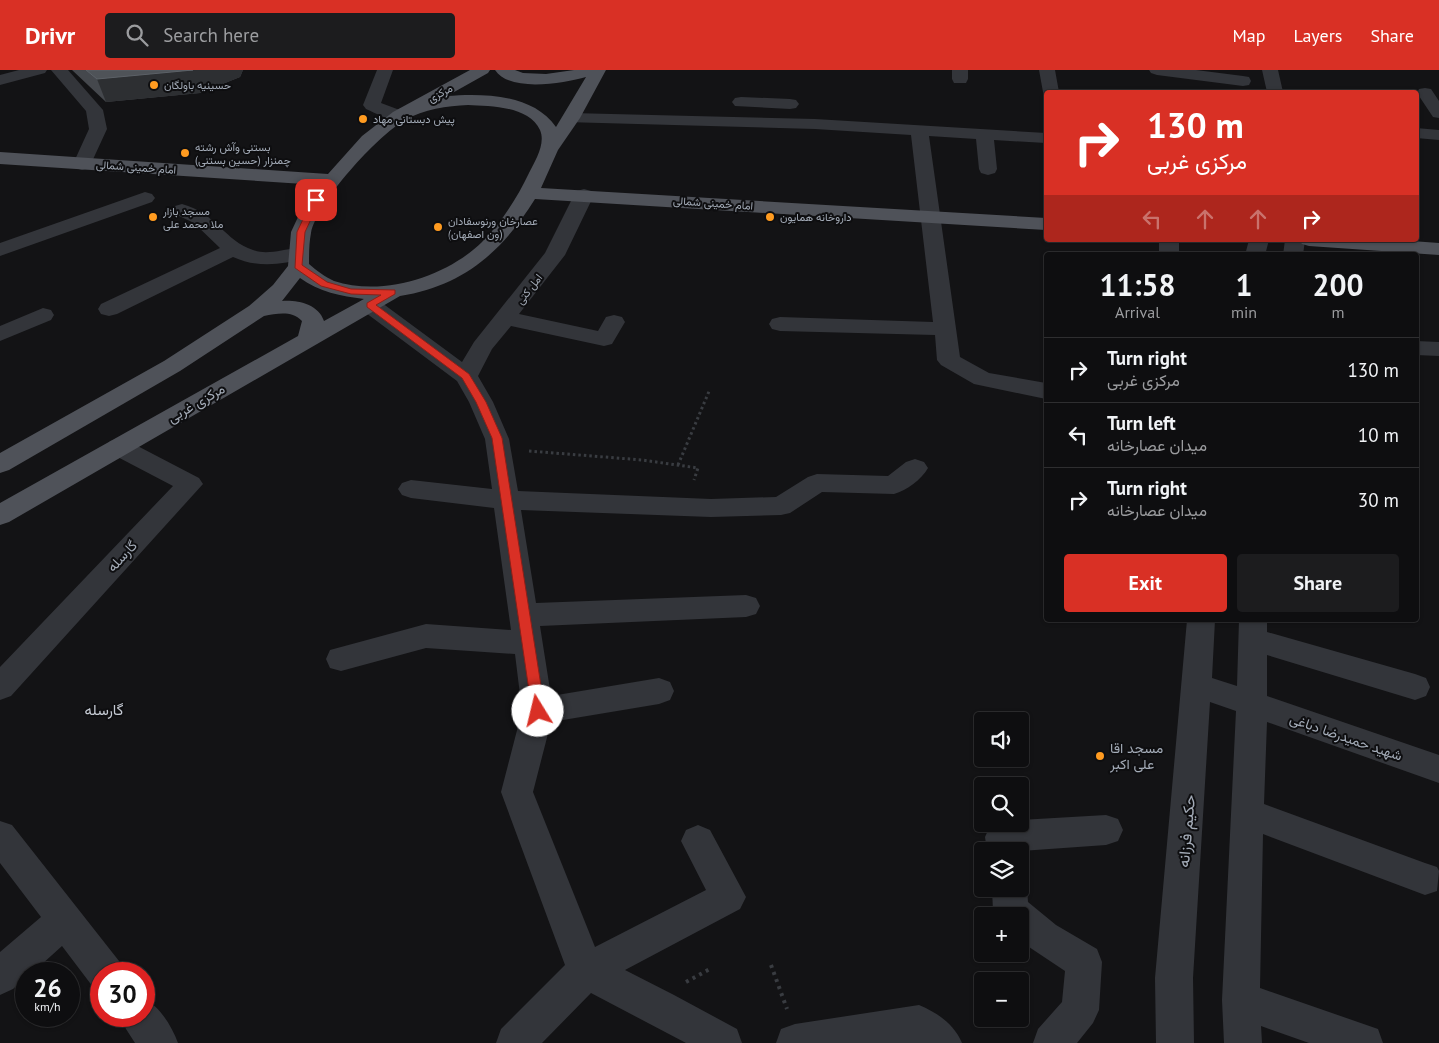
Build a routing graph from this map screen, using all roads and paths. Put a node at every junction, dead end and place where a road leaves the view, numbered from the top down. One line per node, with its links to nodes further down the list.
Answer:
1 (39, 70): 11 (street)
2 (59, 70): 28 (street)
3 (385, 70): 18 (street)
4 (482, 70): 18 (main road, مرکزی)
5 (503, 70): 6 (main road)
6 (590, 70)
7 (598, 70): 19 (main road)
8 (1047, 70): 13 (street)
9 (1157, 70): 12 (street)
10 (1270, 70): 14 (street)
11 (0, 80)
12 (1242, 81)
13 (1051, 90)
14 (1275, 90)
15 (1425, 93): 17 (street)
16 (741, 102): 20 (street)
17 (1439, 113)
18 (399, 116): 26 (main road); 30 (main road)
19 (571, 118): 20 (street); 26 (main road)
20 (815, 124): 21 (street)
21 (918, 129): 22 (street); 35 (street)
22 (984, 133): 25 (street); 29 (street)
23 (1419, 133): 24 (street)
24 (1439, 135)
25 (1044, 138)
26 (550, 148): 31 (main road)
27 (0, 158): 28 (main road, امام خمینی شمالی)
28 (82, 164): 30 (main road, امام خمینی شمالی)
29 (988, 169)
30 (332, 180): 41 (main road)
31 (530, 193): 32 (main road, امام خمینی شمالی); 42 (main road)
32 (584, 195): 35 (main road, امام خمینی شمالی); 46 (street, امل کتی)
33 (145, 198): 40 (street)
34 (182, 210): 38 (street)
35 (932, 217): 36 (main road, امام خمینی شمالی); 49 (street)
36 (1044, 224)
37 (1338, 242): 39 (main road)
38 (233, 249): 41 (street); 43 (street)
39 (1439, 249)
40 (0, 250)
41 (298, 260): 42 (main road); 44 (main road)
42 (381, 299): 51 (main road, مرکزی غربی); 54 (street)
43 (109, 309)
44 (257, 312): 51 (main road); 59 (main road)
45 (44, 315): 50 (street)
46 (506, 318): 47 (street); 54 (street, امل کتی)
47 (614, 322)
48 (780, 324): 49 (street)
49 (946, 329): 56 (street)
50 (0, 334)
51 (309, 339): 57 (main road, مرکزی غربی)
52 (1419, 348): 53 (street)
53 (1439, 349)
54 (466, 376): 58 (street)
55 (710, 389): 60 (path)
56 (1044, 391)
57 (119, 447): 65 (main road, مرکزی غربی); 72 (street, گارسله)
58 (498, 448): 60 (path); 63 (street)
59 (0, 464)
60 (678, 465): 64 (path)
61 (915, 468): 64 (street)
62 (411, 489): 63 (street)
63 (506, 500): 64 (street); 68 (street)
64 (685, 507)
65 (0, 515)
66 (746, 606): 68 (street)
67 (1201, 622): 71 (street, حکیم فرزانه)
68 (526, 629): 70 (street); 76 (street)
69 (1253, 629): 73 (street); 75 (street)
70 (342, 659)
71 (1197, 685): 75 (street, شهید حمیدرضا دباغی); 98 (street, حکیم فرزانه)
72 (0, 687)
73 (1415, 687)
74 (659, 691): 76 (street)
75 (1252, 704): 77 (street, شهید حمیدرضا دباغی); 78 (street)
76 (538, 711): 88 (street)
77 (1439, 769)
78 (1247, 813): 83 (street); 90 (street)
79 (1106, 830): 81 (street)
80 (698, 840): 88 (street)
81 (1003, 842)
82 (3, 847): 84 (street)
83 (1425, 879)
84 (65, 920): 86 (street); 89 (street)
85 (1029, 925): 97 (street)
86 (97, 962)
87 (771, 965): 95 (path)
88 (586, 971): 93 (street); 94 (street)
89 (0, 976)
90 (1241, 1000): 99 (street); 100 (street)
91 (147, 1027): 92 (street)
92 (159, 1043)
93 (515, 1043)
94 (723, 1043)
95 (797, 1043): 96 (street)
96 (942, 1043)
97 (1052, 1043)
98 (1175, 1043)
99 (1243, 1043)
100 (1364, 1043)

